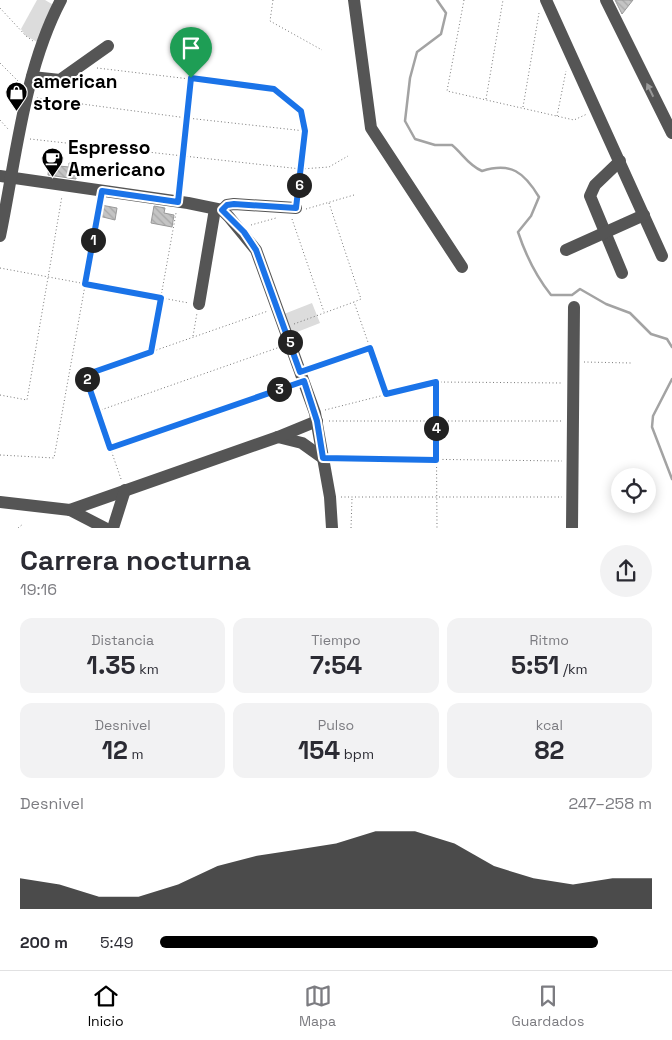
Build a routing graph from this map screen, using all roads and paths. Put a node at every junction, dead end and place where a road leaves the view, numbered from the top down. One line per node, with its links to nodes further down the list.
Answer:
1 (61, 0): 9 (street)
2 (273, 0): 11 (path)
3 (354, 0): 43 (street)
4 (464, 0): 18 (path)
5 (503, 0): 18 (path)
6 (606, 0): 24 (street, one-way to 6)
7 (543, 5): 19 (path); 20 (street)
8 (0, 8): 9 (path)
9 (41, 45): 15 (street)
10 (108, 46): 15 (street)
11 (322, 50)
12 (0, 63): 17 (path)
13 (98, 68): 16 (path)
14 (566, 70): 21 (path)
15 (32, 77): 17 (street)
16 (191, 78): 22 (path); 23 (path)
17 (28, 94): 22 (path); 25 (street)
18 (486, 100): 19 (path)
19 (522, 108): 21 (path)
20 (596, 109): 21 (path); 28 (street)
21 (557, 116)
22 (187, 118): 23 (path); 26 (path)
23 (305, 131): 29 (path)
24 (672, 133)
25 (19, 138): 26 (path); 30 (street)
26 (183, 156): 29 (path); 33 (path)
27 (348, 156): 29 (path)
28 (620, 161): 37 (street); 38 (street)
29 (301, 169): 36 (path)
30 (6, 177): 31 (street); 39 (street)
31 (64, 186): 32 (street); 45 (path)
32 (102, 191): 33 (street); 46 (path)
33 (178, 202): 35 (street); 47 (path)
34 (329, 202): 48 (path)
35 (219, 210): 36 (street); 49 (street); 53 (street)
36 (293, 211): 52 (path)
37 (644, 215): 38 (street); 41 (street)
38 (604, 233): 40 (street); 44 (street)
39 (0, 236)
40 (566, 250)
41 (662, 256)
42 (0, 268): 45 (path)
43 (462, 268)
44 (622, 273)
45 (48, 277): 46 (path); 64 (path)
46 (85, 284): 47 (path); 71 (path)
47 (161, 298): 49 (path); 57 (path)
48 (354, 302): 52 (path); 56 (path)
49 (199, 304): 54 (path)
50 (574, 307): 58 (street)
51 (271, 310): 54 (path)
52 (324, 313): 53 (path)
53 (285, 328): 55 (street)
54 (193, 338): 57 (path)
55 (290, 344): 60 (street); 65 (path)
56 (370, 348): 60 (path); 63 (path)
57 (151, 352): 65 (path)
58 (573, 362): 59 (path); 62 (street)
59 (630, 363)
60 (302, 376): 66 (street); 70 (path)
61 (436, 382): 62 (path); 63 (path); 67 (path)
62 (573, 383): 68 (street)
63 (386, 394): 66 (path)
64 (0, 395)
65 (98, 411): 70 (path)
66 (316, 417): 67 (path); 69 (street); 72 (street)
67 (436, 420): 68 (path); 73 (path)
68 (573, 421): 74 (street)
69 (278, 437): 72 (street); 75 (street)
70 (110, 448): 75 (path)
71 (0, 455)
72 (323, 458): 73 (path); 76 (street)
73 (436, 460): 74 (path); 78 (path)
74 (572, 461): 79 (street)
75 (125, 490): 81 (street); 85 (street)
76 (330, 497): 77 (path); 86 (street)
77 (352, 497): 78 (path); 87 (path)
78 (437, 497): 79 (path); 88 (path)
79 (572, 498): 89 (street)
80 (0, 502): 81 (street)
81 (70, 510): 84 (street)
82 (22, 524): 83 (path)
83 (18, 528)
84 (105, 528)
85 (113, 528)
86 (332, 528)
87 (351, 528)
88 (437, 528)
89 (572, 528)

